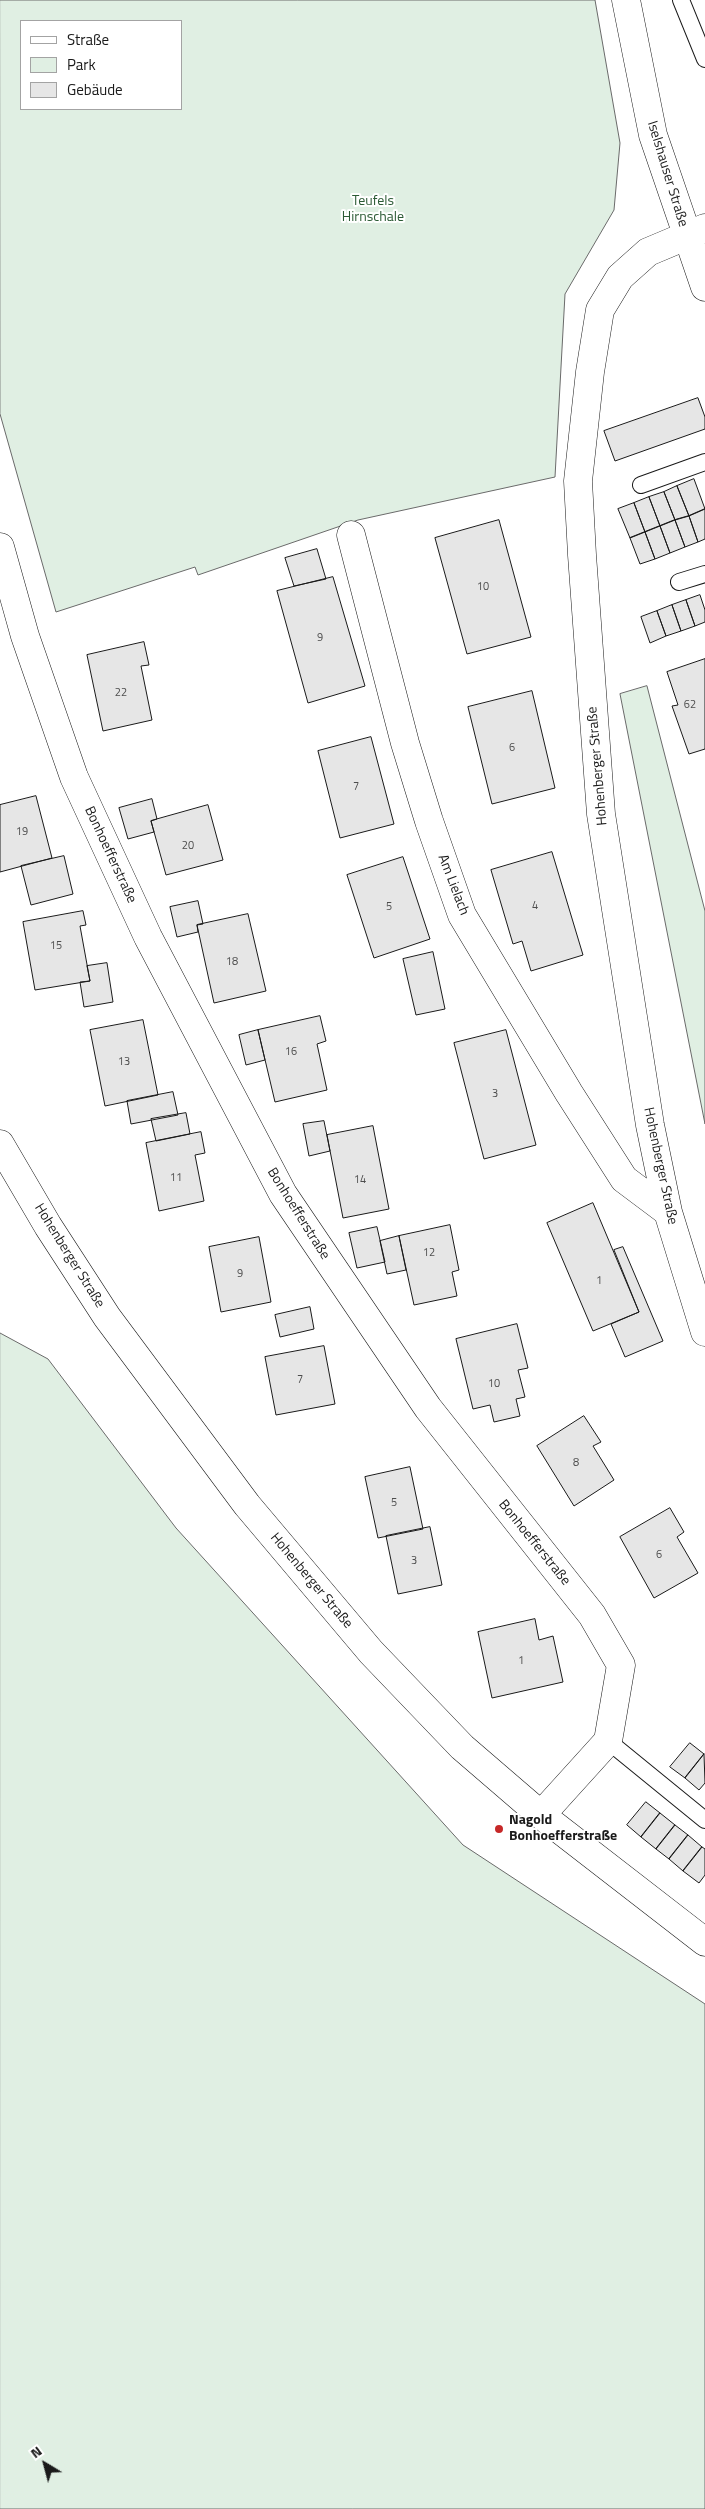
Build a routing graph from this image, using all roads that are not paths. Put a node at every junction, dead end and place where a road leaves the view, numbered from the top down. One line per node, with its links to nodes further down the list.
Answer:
1 (626, 0): 4 (street, Iselshauser Straße)
2 (681, 0): 3 (lane)
3 (705, 60)
4 (696, 232): 5 (street, Iselshauser Straße); 13 (street, Hohenberger Straße)
5 (705, 287)
6 (705, 462): 7 (lane)
7 (641, 485)
8 (351, 535): 13 (street, Am Lielach)
9 (0, 547): 15 (street, Bonhoefferstraße)
10 (705, 574): 11 (lane)
11 (679, 582)
12 (0, 1144): 16 (street, Hohenberger Straße)
13 (668, 1212): 14 (street, Hohenberger Straße)
14 (705, 1332)
15 (608, 1741): 16 (street); 17 (lane)
16 (541, 1815): 18 (street, Hohenberger Straße)
17 (705, 1820)
18 (705, 1942)

